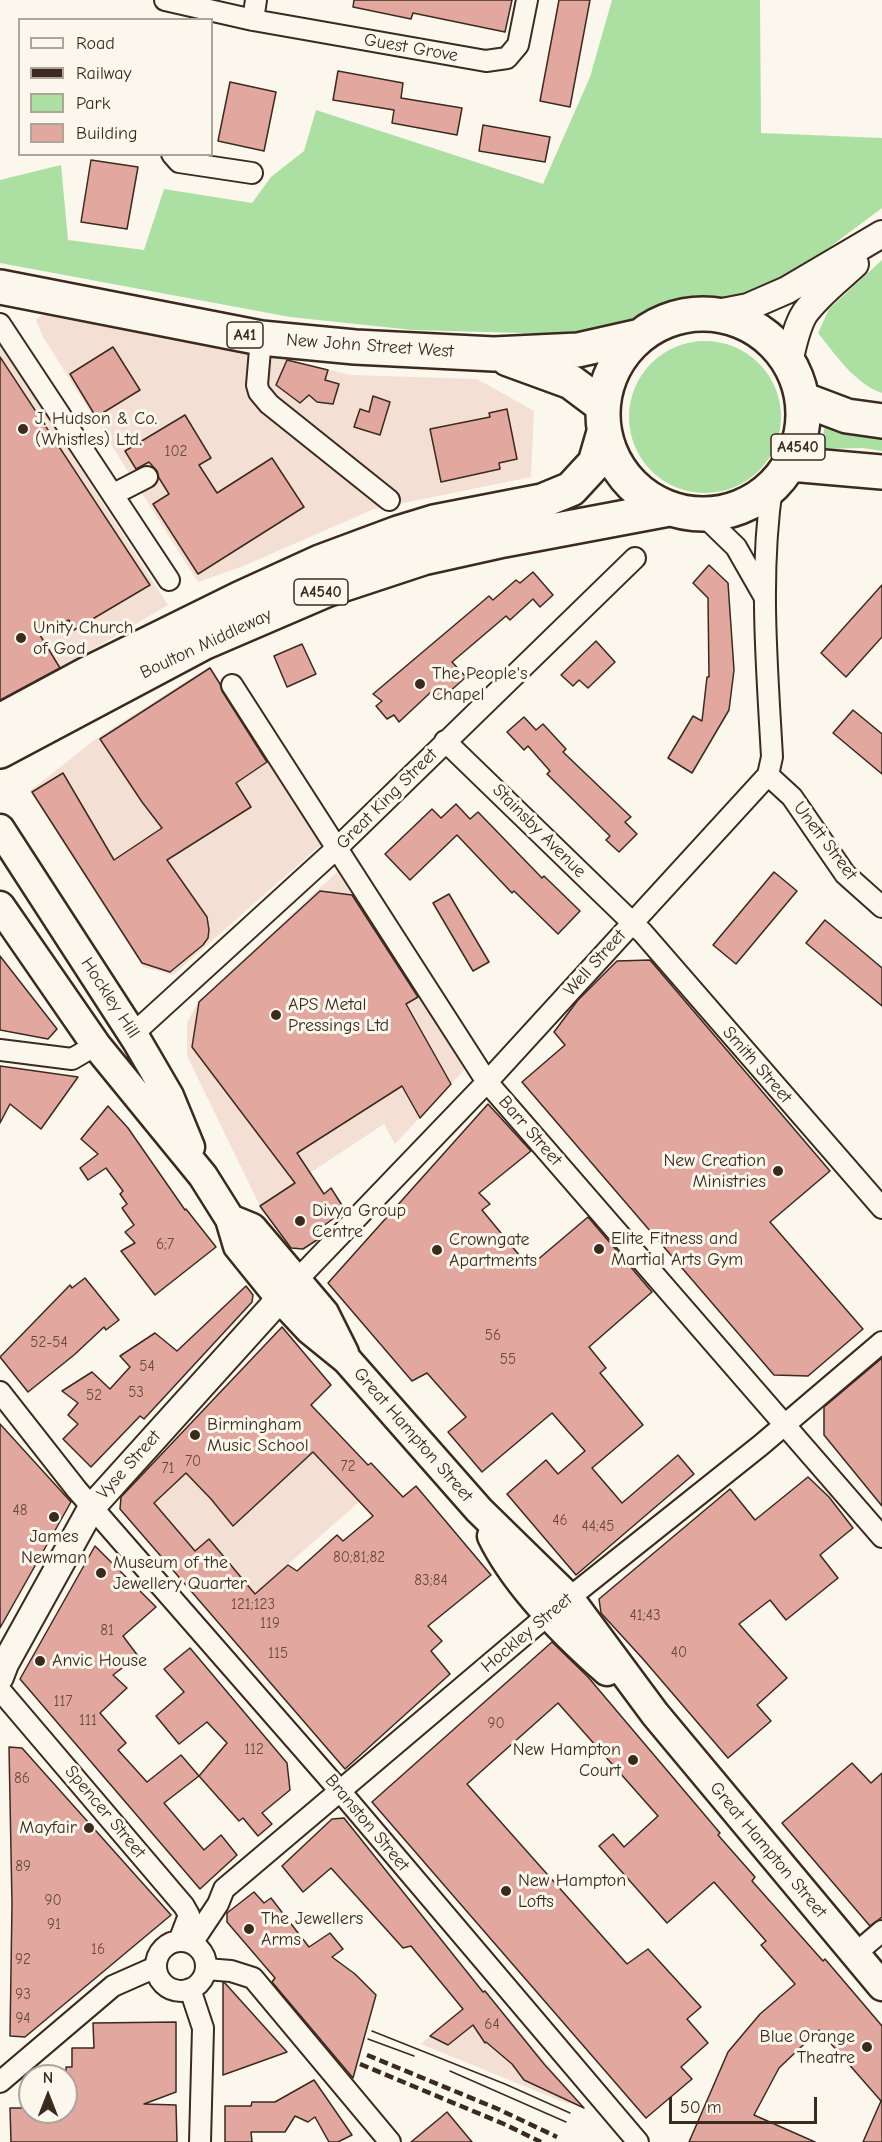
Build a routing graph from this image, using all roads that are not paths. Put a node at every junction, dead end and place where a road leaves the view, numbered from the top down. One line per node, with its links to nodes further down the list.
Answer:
1 (256, 0): 4 (street)
2 (527, 0): 4 (street, Guest Grove)
3 (168, 7): 4 (street, Guest Grove)
4 (253, 20)
5 (174, 156): 6 (street)
6 (252, 173)
7 (882, 234): 10 (street)
8 (882, 239): 15 (street)
9 (0, 287): 13 (highway, New John Street West / A41)
10 (712, 314): 12 (highway, A4540); 15 (highway, A4540)
11 (0, 324): 22 (street)
12 (640, 336): 14 (highway, New John Street West / A41); 17 (highway, A4540)
13 (261, 338): 14 (highway, New John Street West / A41); 23 (street)
14 (494, 354): 17 (highway, New John Street West / A41)
15 (789, 362): 16 (highway, A4540)
16 (802, 399): 18 (highway, A4540); 20 (highway, A4540)
17 (603, 419): 24 (highway, A4540); 30 (highway, Boulton Middleway / A4540)
18 (882, 421)
19 (882, 472): 20 (highway, A4540)
20 (781, 476): 25 (highway, A4540); 28 (street)
21 (147, 477): 22 (street)
22 (114, 494): 27 (street)
23 (389, 500)
24 (669, 509): 25 (highway, A4540); 32 (highway, Boulton Middleway / A4540)
25 (703, 515): 28 (street)
26 (635, 558): 31 (street, Great King Street)
27 (169, 580)
28 (765, 596): 33 (street)
29 (232, 685): 35 (street, Barr Street)
30 (0, 721)
31 (445, 741): 35 (street, Great King Street); 38 (street, Stainsby Avenue)
32 (0, 751)
33 (768, 775): 37 (street, Unett Street); 38 (street, Well Street)
34 (0, 830): 39 (main road, Hockley Hill)
35 (337, 848): 39 (street, Great King Street); 42 (street, Barr Street)
36 (0, 906): 40 (main road, Hockley Hill)
37 (882, 907)
38 (631, 922): 42 (street, Well Street); 44 (street, Smith Street)
39 (133, 1034): 43 (main road, Hockley Hill)
40 (96, 1045): 41 (street); 43 (main road, Hockley Hill)
41 (0, 1050)
42 (487, 1082): 45 (street, Well Street); 48 (street, Barr Street)
43 (203, 1176): 45 (main road, Hockley Hill)
44 (882, 1208)
45 (288, 1289): 49 (street, Vyse Street); 51 (main road, Great Hampton Street)
46 (882, 1342): 48 (street, Hockley Street)
47 (0, 1392): 49 (street, Branston Street)
48 (784, 1426): 50 (street, Barr Street); 51 (street, Hockley Street)
49 (92, 1507): 52 (street, Vyse Street); 54 (street, Branston Street)
50 (882, 1537)
51 (559, 1606): 54 (street, Hockley Street); 59 (main road, Great Hampton Street)
52 (0, 1677)
53 (0, 1690): 56 (street, Spencer Street)
54 (340, 1791): 55 (street, Hockley Street); 67 (street, Branston Street)
55 (224, 1889): 56 (street); 58 (street, Hockley Street)
56 (189, 1915): 58 (street)
57 (882, 1931): 59 (street)
58 (186, 1942): 60 (street); 61 (street)
59 (855, 1954): 62 (main road, Great Hampton Street)
60 (156, 1967): 63 (street); 64 (street)
61 (207, 1969): 63 (street); 66 (street)
62 (882, 1986)
63 (190, 1989): 65 (street)
64 (0, 2082)
65 (200, 2142)
66 (390, 2142)
67 (638, 2142)

